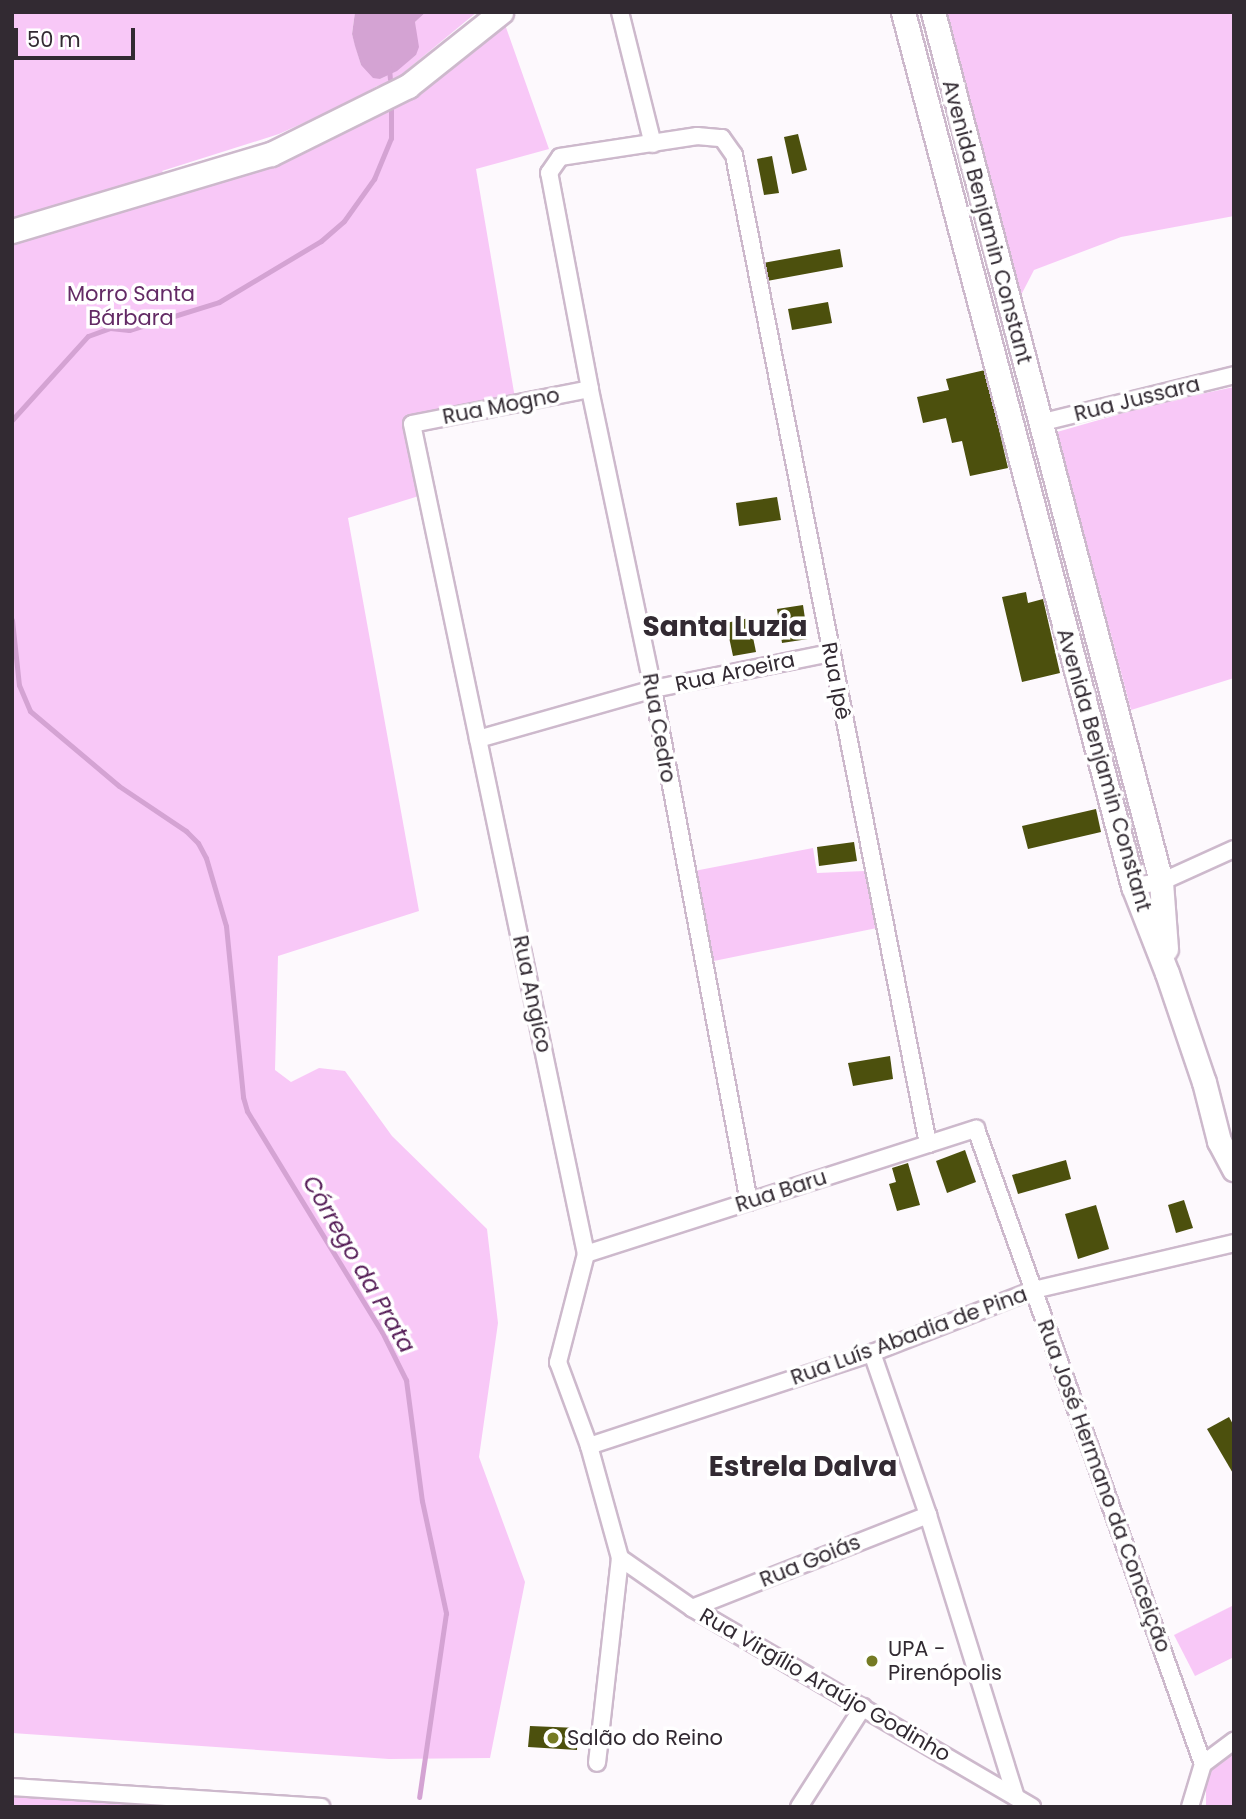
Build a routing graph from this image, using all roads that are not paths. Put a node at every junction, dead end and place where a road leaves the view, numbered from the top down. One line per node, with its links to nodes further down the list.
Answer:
1 (501, 12): 7 (street)
2 (620, 12): 6 (street)
3 (903, 12): 5 (street, Avenida Benjamin Constant)
4 (935, 20): 5 (street); 10 (street, Avenida Benjamin Constant)
5 (909, 35): 13 (street, Avenida Benjamin Constant)
6 (653, 144): 9 (street, Rua Cedro); 14 (street, Rua Ipê)
7 (12, 232)
8 (1234, 375): 10 (street, Rua Jussara)
9 (590, 389): 11 (street, Rua Mogno); 15 (street, Rua Cedro)
10 (1040, 423): 12 (street, Avenida Benjamin Constant)
11 (412, 424): 16 (street, Rua Angico)
12 (1093, 624): 13 (street); 18 (street, Avenida Benjamin Constant)
13 (1064, 632): 19 (street, Avenida Benjamin Constant)
14 (830, 653): 15 (street, Rua Aroeira); 22 (street, Rua Ipê)
15 (653, 690): 16 (street, Rua Aroeira); 24 (street, Rua Cedro)
16 (478, 739): 26 (street, Rua Angico)
17 (1234, 849): 18 (street)
18 (1161, 882): 19 (street); 20 (street, Avenida Benjamin Constant)
19 (1133, 886): 20 (street, Avenida Benjamin Constant)
20 (1167, 973): 23 (street)
21 (976, 1129): 22 (street, Rua Baru); 27 (street, Rua José Hermano da Conceição)
22 (928, 1144): 24 (street, Rua Baru)
23 (1234, 1170)
24 (749, 1202): 26 (street, Rua Baru)
25 (1234, 1243): 27 (street, Rua Luís Abadia de Pina)
26 (586, 1254): 29 (street, Rua Angico)
27 (1034, 1290): 28 (street, Rua Luís Abadia de Pina); 36 (street, Rua José Hermano da Conceição)
28 (872, 1353): 29 (street, Rua Luís Abadia de Pina); 30 (street)
29 (589, 1446): 31 (street, Rua Angico)
30 (928, 1515): 32 (street, Rua Goiás); 38 (street)
31 (620, 1558): 32 (street, Rua Virgílio Araújo Godinho); 35 (street)
32 (692, 1608): 33 (street, Rua Virgílio Araújo Godinho)
33 (863, 1707): 38 (street, Rua Virgílio Araújo Godinho); 40 (street)
34 (1234, 1741): 36 (street)
35 (597, 1763)
36 (1203, 1764): 42 (street)
37 (12, 1787): 39 (street)
38 (1016, 1797): 41 (street, Rua Virgílio Araújo Godinho)
39 (321, 1807)
40 (799, 1807)
41 (1032, 1807)
42 (1190, 1807)

